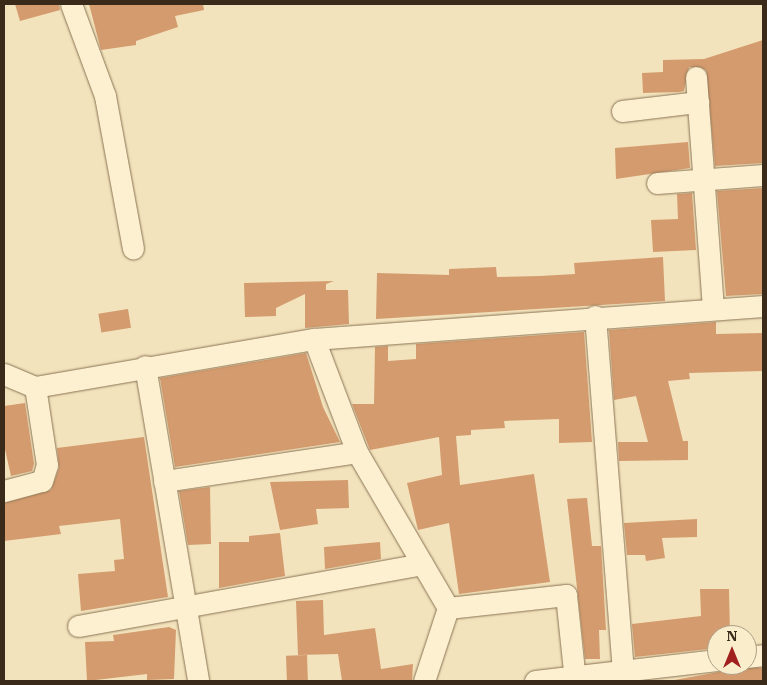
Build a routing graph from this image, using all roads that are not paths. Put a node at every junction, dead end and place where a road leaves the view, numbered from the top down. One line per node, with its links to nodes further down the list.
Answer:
1 (71, 4): 8 (street)
2 (696, 77): 3 (street)
3 (698, 102): 4 (street); 6 (street)
4 (622, 111)
5 (763, 175): 6 (street)
6 (704, 178): 7 (street); 10 (street)
7 (657, 184)
8 (133, 248)
9 (763, 306): 10 (street)
10 (713, 307): 11 (street)
11 (595, 316): 12 (street); 24 (street)
12 (314, 338): 13 (street); 16 (street)
13 (146, 366): 15 (street); 17 (street)
14 (4, 374): 15 (street)
15 (35, 387): 18 (street)
16 (357, 452): 17 (street); 19 (street)
17 (164, 482): 20 (street)
18 (4, 491)
19 (422, 564): 20 (street); 21 (street)
20 (185, 607): 22 (street); 26 (street)
21 (448, 608): 25 (street); 27 (street)
22 (78, 626)
23 (707, 662): 24 (street)
24 (624, 677): 25 (street)
25 (574, 679): 28 (street)
26 (198, 681)
27 (424, 681)
28 (535, 681)

